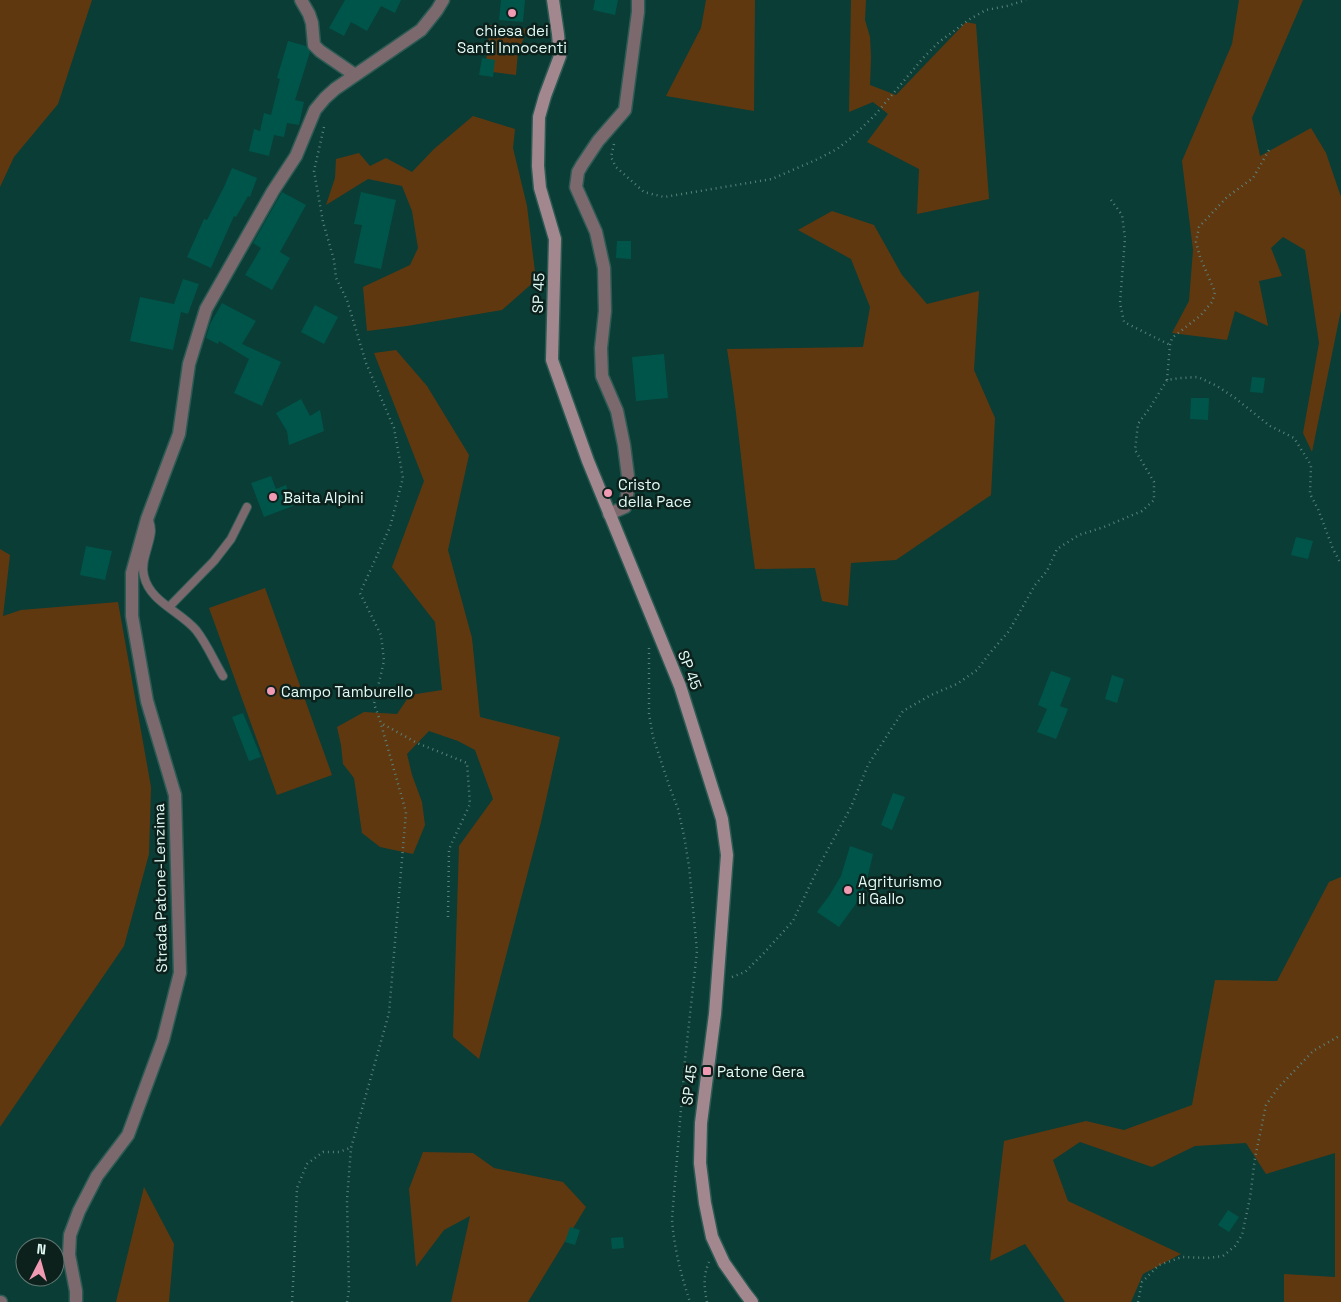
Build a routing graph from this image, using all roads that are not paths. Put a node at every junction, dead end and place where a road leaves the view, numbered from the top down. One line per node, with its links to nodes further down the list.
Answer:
1 (301, 0): 5 (street)
2 (442, 0): 5 (street)
3 (553, 0): 7 (street, SP 45)
4 (638, 0): 7 (street)
5 (355, 75): 8 (street, Strada Patone-Lenzima)
6 (247, 507): 9 (lane)
7 (609, 514): 12 (street, SP 45)
8 (148, 515): 9 (lane); 11 (street, Strada Patone-Lenzima)
9 (169, 608): 10 (lane)
10 (223, 676)
11 (76, 1302)
12 (752, 1302)

